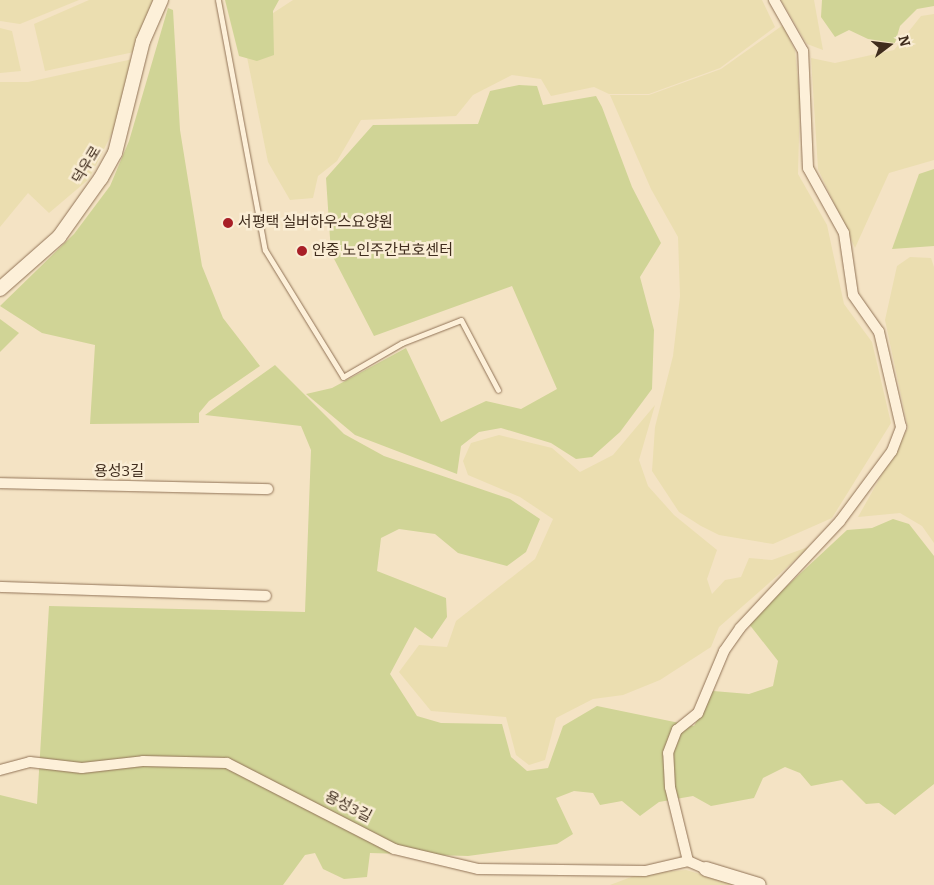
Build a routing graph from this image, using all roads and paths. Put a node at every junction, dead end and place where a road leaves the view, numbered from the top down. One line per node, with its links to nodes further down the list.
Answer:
1 (161, 0): 4 (street, 덕우로)
2 (218, 0): 5 (lane)
3 (774, 0): 11 (street)
4 (0, 289)
5 (498, 390)
6 (0, 483): 7 (street, 용성3길)
7 (268, 489)
8 (0, 587): 9 (street)
9 (266, 596)
10 (0, 770): 11 (street, 용성3길)
11 (688, 861): 12 (street)
12 (706, 869): 13 (street)
13 (759, 885)

